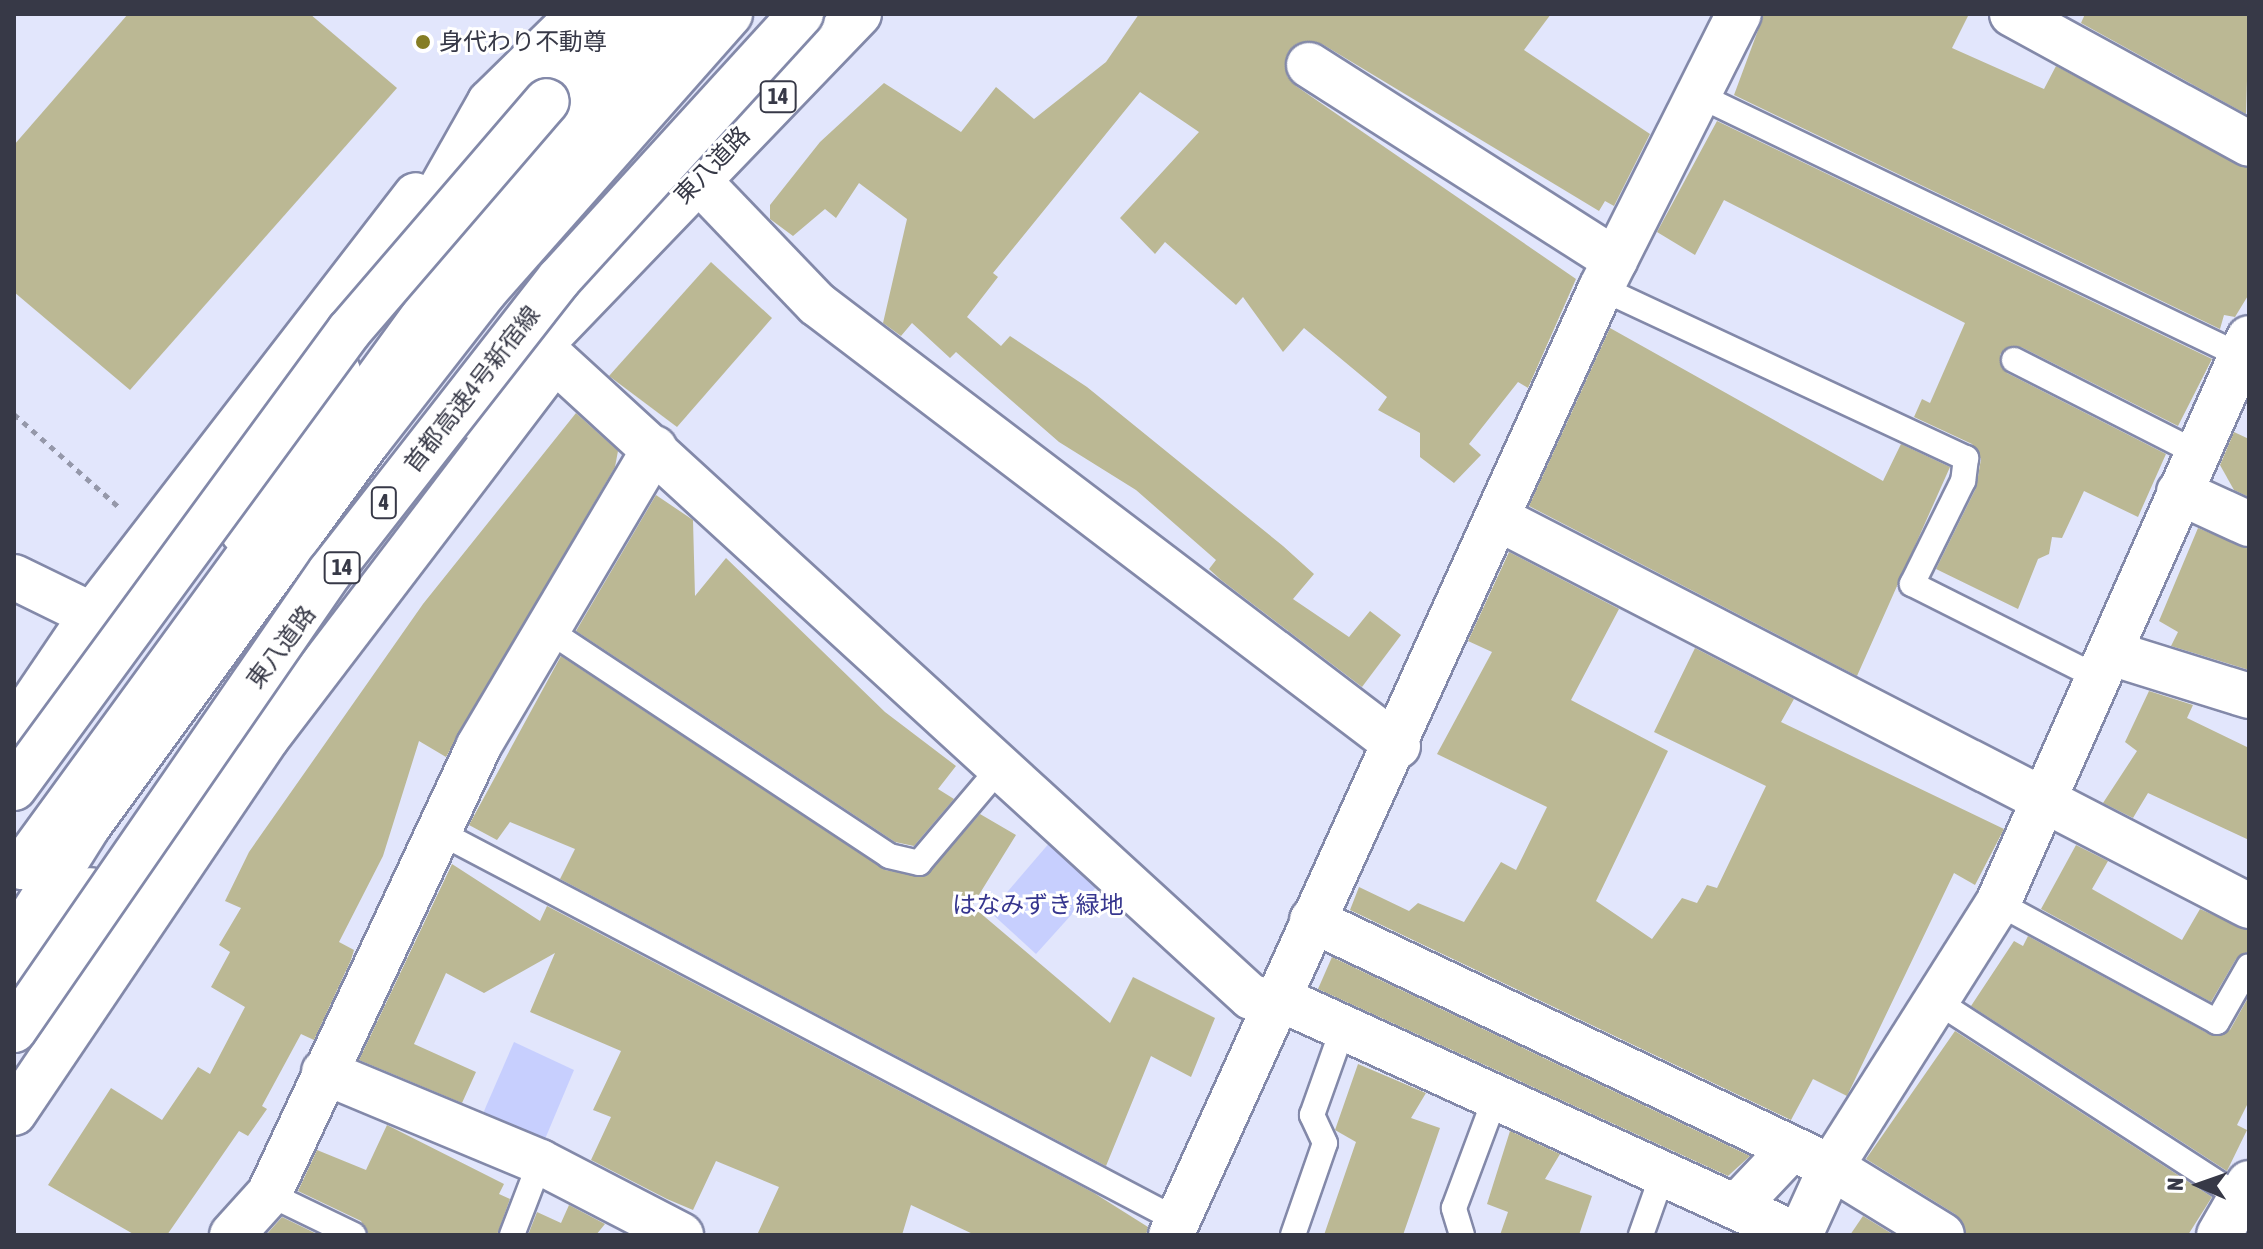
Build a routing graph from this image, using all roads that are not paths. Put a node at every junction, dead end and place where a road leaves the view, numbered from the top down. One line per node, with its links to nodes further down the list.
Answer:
1 (580, 14): 11 (main road)
2 (632, 14): 30 (main road, bridge)
3 (801, 14): 43 (main road, 首都高速4号新宿線 / 4, bridge)
4 (859, 14): 13 (main road, 東八道路 / 14)
5 (1739, 14): 10 (main road)
6 (2012, 14): 8 (main road)
7 (711, 18): 33 (main road); 37 (main road)
8 (2062, 26): 12 (main road)
9 (1309, 65): 14 (main road)
10 (1698, 95): 14 (main road); 15 (lane)
11 (490, 102): 23 (main road); 33 (main road)
12 (2249, 144)
13 (697, 179): 16 (main road); 28 (main road); 39 (main road, 東八道路 / 14)
14 (1608, 274): 20 (main road); 25 (lane)
15 (2245, 347): 19 (main road)
16 (555, 360): 18 (main road); 46 (main road)
17 (2014, 360): 19 (lane)
18 (655, 448): 24 (main road); 29 (main road)
19 (2188, 473): 21 (main road); 25 (main road)
20 (1499, 519): 28 (main road); 31 (main road)
21 (2249, 524)
22 (14, 577): 23 (main road)
23 (92, 615): 27 (main road)
24 (548, 630): 29 (lane); 32 (main road)
25 (2105, 666): 26 (main road); 31 (main road)
26 (2249, 696)
27 (14, 730)
28 (1398, 746): 36 (main road)
29 (998, 770): 41 (main road)
30 (14, 788)
31 (2045, 800): 34 (main road); 35 (main road)
32 (439, 832): 44 (main road); 54 (lane)
33 (18, 873)
34 (1998, 903): 38 (lane); 40 (main road)
35 (2249, 906)
36 (1312, 920): 41 (main road); 47 (main road)
37 (14, 944)
38 (2249, 966)
39 (14, 980)
40 (1938, 1002): 49 (main road); 51 (lane)
41 (1276, 1004): 42 (main road); 54 (main road)
42 (1343, 1028): 45 (main road); 59 (lane)
43 (14, 1030)
44 (324, 1072): 48 (main road); 52 (main road)
45 (1494, 1101): 50 (main road); 60 (lane)
46 (14, 1113)
47 (1791, 1149): 49 (main road); 53 (main road)
48 (540, 1162): 57 (lane); 58 (main road)
49 (1831, 1167): 62 (main road); 63 (main road)
50 (1663, 1173): 53 (main road); 61 (lane)
51 (2245, 1191): 64 (main road)
52 (269, 1194): 55 (main road); 56 (lane)
53 (1736, 1207): 62 (main road)
54 (1174, 1228)
55 (232, 1235)
56 (354, 1235)
57 (512, 1235)
58 (681, 1235)
59 (1293, 1235)
60 (1462, 1235)
61 (1641, 1235)
62 (1798, 1235)
63 (1942, 1235)
64 (2219, 1235)

